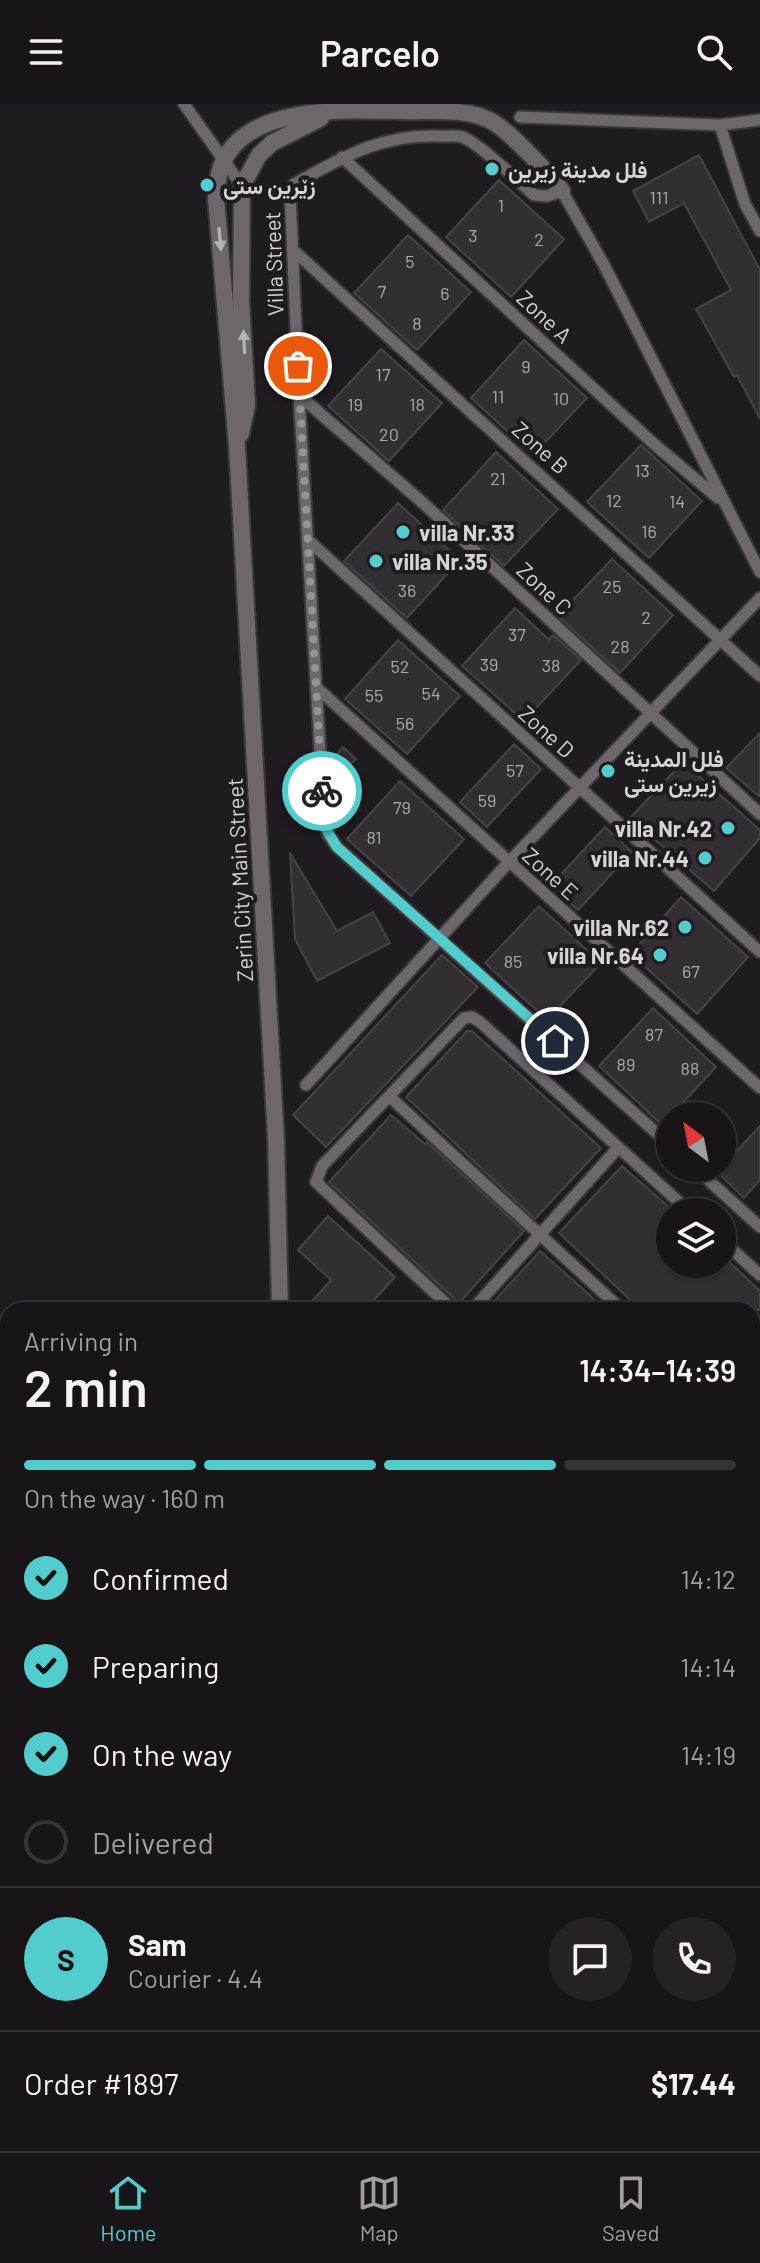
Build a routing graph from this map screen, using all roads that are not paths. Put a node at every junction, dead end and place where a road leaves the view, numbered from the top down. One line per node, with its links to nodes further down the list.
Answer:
1 (184, 104): 7 (street)
2 (338, 110): 7 (street); 8 (street); 9 (street)
3 (520, 117): 5 (street)
4 (760, 120): 5 (street)
5 (720, 125): 10 (street)
6 (342, 157): 9 (street, Villa Street); 11 (street, Villa Street); 14 (street, Zone A)
7 (223, 160): 8 (street); 13 (street, Zerin City Main Street, one-way to 13)
8 (242, 186): 13 (street, Zerin City Main Street, one-way to 8)
9 (562, 191): 14 (street)
10 (760, 231)
11 (292, 249): 12 (street, Villa Street); 18 (street, Zone B)
12 (299, 395): 15 (street, Villa Street); 21 (street, Zone C)
13 (237, 447): 38 (street, Zerin City Main Street)
14 (723, 502): 16 (street)
15 (308, 540): 20 (street, Villa Street); 22 (street, Zone D)
16 (760, 572)
17 (760, 598): 18 (street)
18 (722, 639): 19 (street, Zone B); 21 (street)
19 (760, 676)
20 (316, 687): 24 (street, Zone E); 25 (street, Villa Street)
21 (651, 714): 22 (street); 23 (street, Zone C)
22 (580, 789): 24 (street); 26 (street, Zone D)
23 (760, 814)
24 (509, 862): 25 (street); 28 (street, Zone E)
25 (441, 937): 27 (street); 30 (street, Villa Street)
26 (760, 952)
27 (306, 1085)
28 (760, 1088)
29 (390, 1097): 31 (street); 35 (street); 39 (street)
30 (656, 1132)
31 (618, 1148): 33 (street); 35 (street)
32 (710, 1182): 34 (street)
33 (674, 1198)
34 (760, 1227)
35 (541, 1235): 40 (street); 41 (street)
36 (736, 1253): 37 (street)
37 (760, 1275)
38 (280, 1302)
39 (444, 1302)
40 (479, 1302)
41 (613, 1302)

